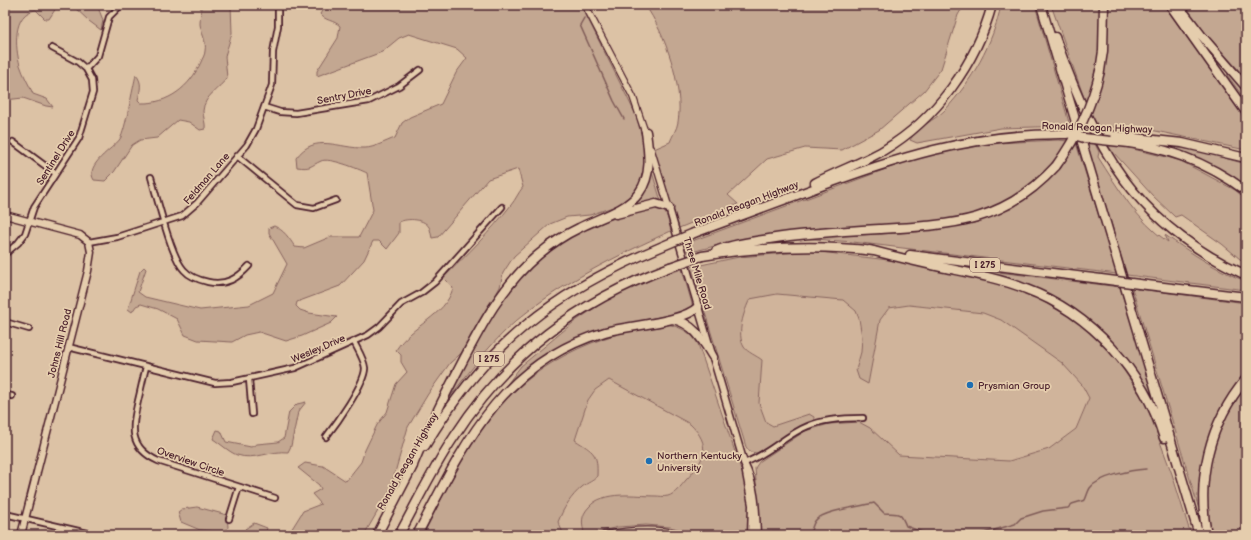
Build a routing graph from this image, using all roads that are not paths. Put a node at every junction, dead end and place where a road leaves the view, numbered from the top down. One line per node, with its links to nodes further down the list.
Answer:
1 (121, 5): 10 (street)
2 (278, 5): 13 (street, Feldman Lane)
3 (585, 5): 15 (street, Three Mile Road)
4 (992, 5): 23 (highway)
5 (1041, 5): 36 (highway); 55 (highway)
6 (1104, 5): 34 (highway, bridge)
7 (1170, 5): 14 (highway)
8 (1178, 5): 12 (highway)
9 (52, 48): 10 (street)
10 (86, 69): 20 (street, Sentinel Drive)
11 (420, 70): 13 (street, Sentry Drive)
12 (1246, 87)
13 (264, 108): 18 (street, Feldman Lane)
14 (1246, 112)
15 (646, 132): 26 (street, Three Mile Road); 28 (highway)
16 (1110, 138): 19 (highway, Ronald Reagan Highway / I 275); 22 (highway); 23 (highway, Ronald Reagan Highway / I 275, bridge)
17 (14, 142): 20 (street)
18 (237, 156): 24 (street); 30 (street, Feldman Lane)
19 (1246, 158)
20 (55, 173): 29 (street, Sentinel Drive)
21 (151, 177): 30 (street)
22 (1246, 191)
23 (788, 198): 54 (highway, Ronald Reagan Highway / I 275, bridge)
24 (336, 200)
25 (502, 207): 42 (street, Wesley Drive)
26 (669, 208): 28 (highway); 38 (main road, Three Mile Road)
27 (5, 215): 29 (main road)
28 (598, 219): 54 (highway)
29 (30, 222): 31 (main road); 33 (street, Sentinel Drive)
30 (165, 223): 31 (street, Feldman Lane); 35 (street)
31 (89, 242): 43 (main road, Johns Hill Road)
32 (870, 250): 34 (highway, I 275); 37 (highway, I 275, bridge); 55 (highway)
33 (5, 254)
34 (702, 256): 64 (highway, I 275, bridge)
35 (249, 266)
36 (1246, 275)
37 (1246, 296)
38 (698, 307): 39 (highway); 44 (main road, Three Mile Road)
39 (670, 319): 44 (highway); 65 (highway)
40 (5, 322): 41 (street)
41 (29, 329)
42 (354, 342): 46 (street, Wesley Drive); 52 (street)
43 (68, 348): 45 (street, Wesley Drive); 59 (main road, Johns Hill Road)
44 (713, 357): 53 (main road, Three Mile Road)
45 (146, 367): 46 (street, Wesley Drive); 56 (street, Overview Circle)
46 (249, 378): 50 (street)
47 (1246, 379): 71 (highway)
48 (5, 395): 49 (street)
49 (12, 396)
50 (252, 414)
51 (863, 418): 53 (street)
52 (326, 437)
53 (744, 463): 68 (main road, Three Mile Road); 69 (main road, Three Mile Road)
54 (411, 470): 63 (highway, Ronald Reagan Highway / I 275)
55 (1185, 484): 70 (highway)
56 (239, 487): 57 (street, Overview Circle); 60 (street)
57 (275, 498)
58 (5, 514): 59 (street)
59 (25, 518): 61 (main road, Johns Hill Road); 62 (street)
60 (229, 519)
61 (21, 535)
62 (96, 535)
63 (377, 535)
64 (399, 535)
65 (417, 535)
66 (604, 535): 67 (street)
67 (686, 535)
68 (751, 535)
69 (757, 535)
70 (1199, 535)
71 (1207, 535)

